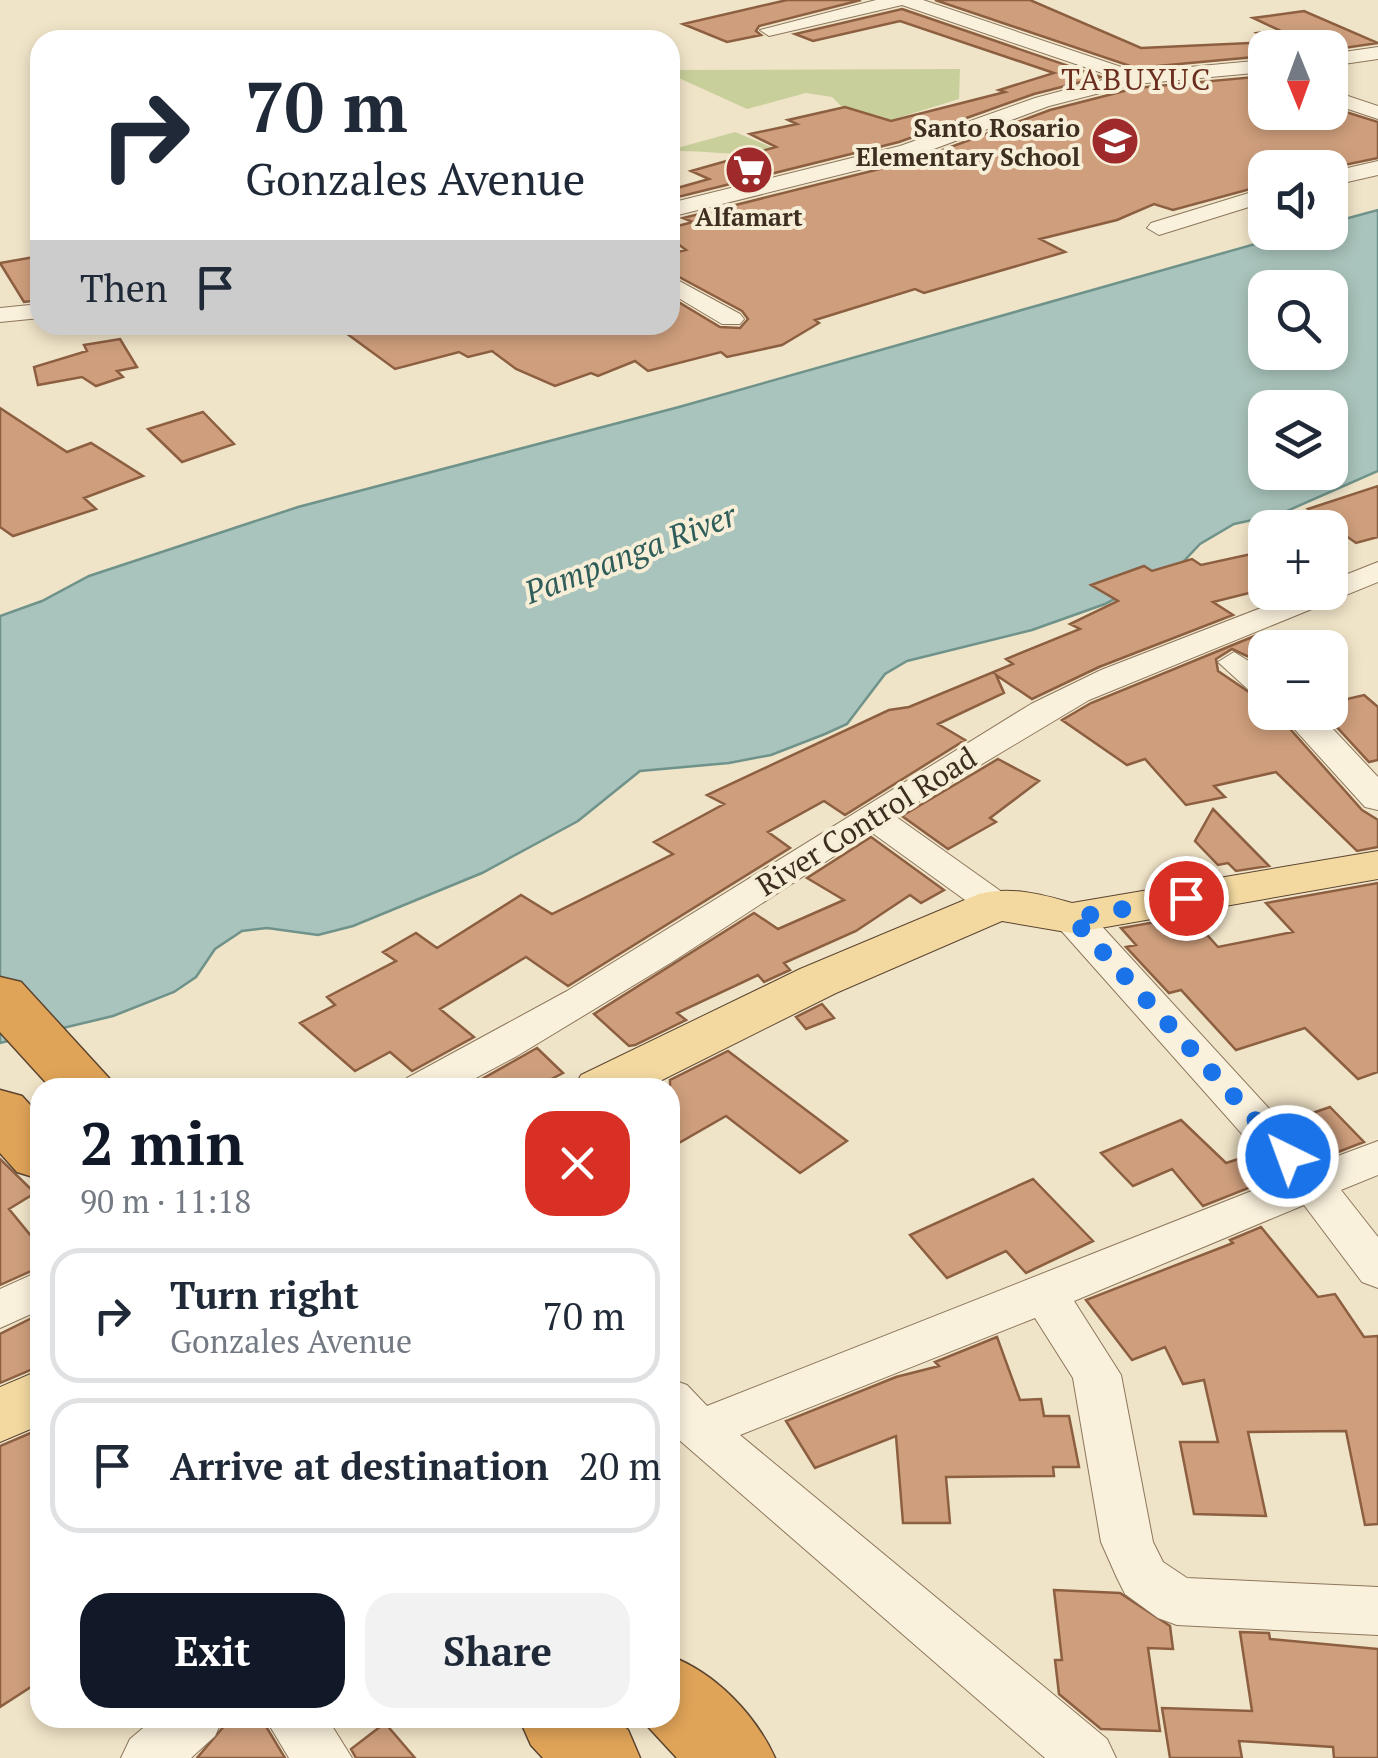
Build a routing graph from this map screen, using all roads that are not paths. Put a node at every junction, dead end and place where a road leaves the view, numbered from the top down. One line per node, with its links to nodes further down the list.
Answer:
1 (903, 0): 2 (street); 8 (street)
2 (768, 30)
3 (1378, 53): 4 (street)
4 (1348, 57)
5 (1248, 67): 6 (street)
6 (1240, 68): 7 (street); 8 (street)
7 (1248, 70)
8 (1136, 78): 14 (street)
9 (1348, 102): 10 (street)
10 (1378, 113)
11 (1378, 168): 12 (street)
12 (1348, 175)
13 (1248, 200): 15 (street)
14 (680, 208)
15 (1159, 228)
16 (680, 289): 19 (street)
17 (30, 312): 18 (street)
18 (0, 315)
19 (731, 319)
20 (1378, 572): 21 (street, River Control Road)
21 (1348, 584)
22 (1280, 610): 27 (street, River Control Road)
23 (1234, 662): 24 (street)
24 (1248, 673)
25 (1318, 730): 26 (street)
26 (1378, 798)
27 (871, 815): 29 (street); 33 (street, River Control Road)
28 (1378, 864): 30 (main road)
29 (996, 905): 30 (main road); 34 (main road)
30 (1072, 918): 38 (street)
31 (0, 996): 32 (highway)
32 (78, 1078)
33 (442, 1078)
34 (620, 1078)
35 (0, 1112): 36 (highway)
36 (30, 1145)
37 (1378, 1158): 38 (street)
38 (1313, 1184): 39 (street); 41 (street)
39 (1378, 1270)
40 (30, 1294): 42 (street)
41 (1045, 1295): 44 (street); 46 (street)
42 (0, 1310)
43 (30, 1401): 45 (main road)
44 (684, 1414): 55 (street)
45 (0, 1417)
46 (1378, 1612)
47 (680, 1703): 54 (highway)
48 (184, 1728): 51 (street)
49 (301, 1728): 52 (street)
50 (570, 1728): 53 (highway)
51 (150, 1758)
52 (324, 1758)
53 (598, 1758)
54 (733, 1758)
55 (1087, 1758)

